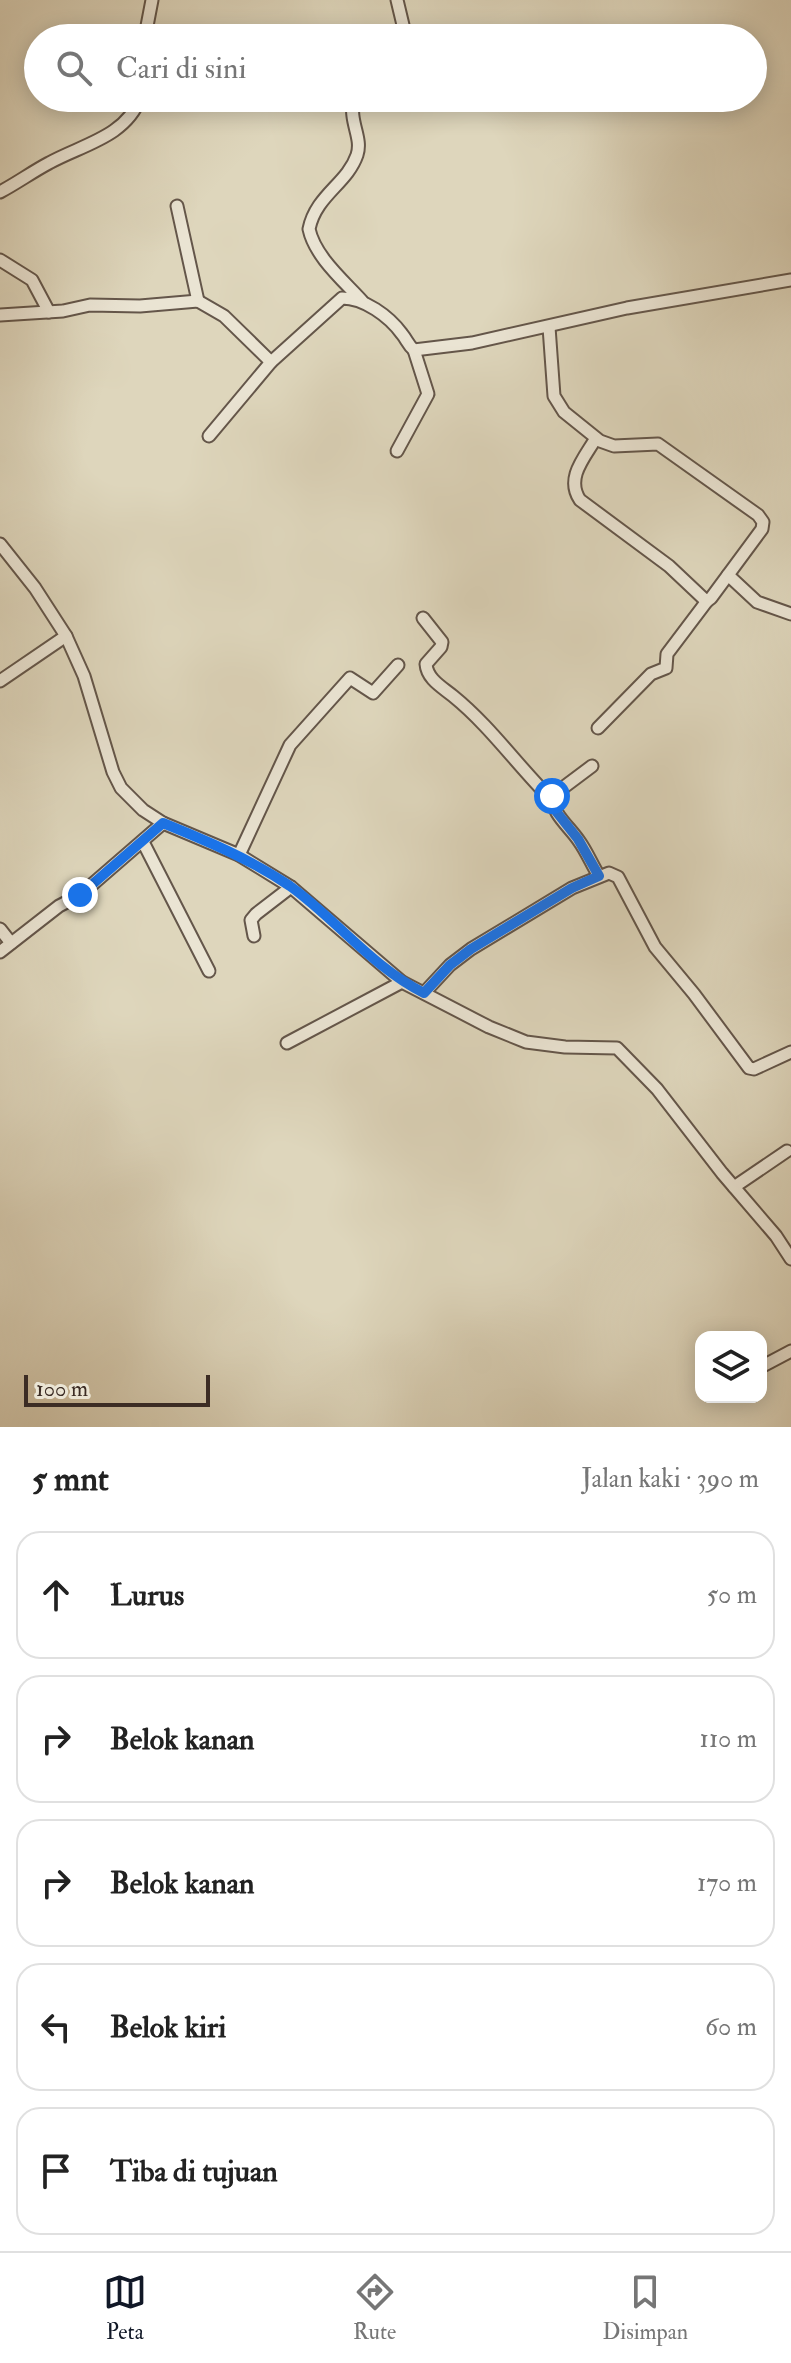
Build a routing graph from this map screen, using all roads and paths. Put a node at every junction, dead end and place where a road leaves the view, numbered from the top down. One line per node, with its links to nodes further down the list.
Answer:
1 (152, 0): 3 (street)
2 (397, 0): 4 (street)
3 (148, 24)
4 (403, 24)
5 (133, 112): 7 (street)
6 (352, 112): 12 (street)
7 (0, 192)
8 (177, 206): 11 (street)
9 (0, 260): 13 (street)
10 (791, 280): 15 (street)
11 (198, 301): 13 (street); 17 (street)
12 (363, 302): 16 (street); 17 (street)
13 (49, 312): 14 (street)
14 (0, 315)
15 (549, 327): 16 (street); 19 (street)
16 (414, 350): 20 (street)
17 (271, 362): 18 (street)
18 (209, 436)
19 (596, 438): 22 (street); 23 (street)
20 (397, 451)
21 (0, 544): 26 (street)
22 (728, 575): 23 (street); 24 (street)
23 (707, 601): 29 (street)
24 (791, 614)
25 (423, 618): 31 (street)
26 (66, 636): 28 (street); 32 (street)
27 (398, 665): 34 (street)
28 (0, 681)
29 (598, 728)
30 (592, 766): 31 (street)
31 (551, 799): 35 (street)
32 (163, 823): 33 (street); 34 (street)
33 (143, 842): 39 (street); 41 (street)
34 (239, 855): 36 (street)
35 (599, 876): 43 (street); 45 (street)
36 (291, 887): 38 (street); 42 (street)
37 (0, 929): 39 (street)
38 (254, 936)
39 (11, 943): 40 (street)
40 (0, 952)
41 (209, 971)
42 (402, 982): 43 (street); 44 (street)
43 (424, 993): 47 (street)
44 (287, 1043)
45 (791, 1052)
46 (787, 1151): 47 (street)
47 (734, 1187): 48 (street)
48 (791, 1259)
49 (791, 1351): 50 (street)
50 (767, 1364)

